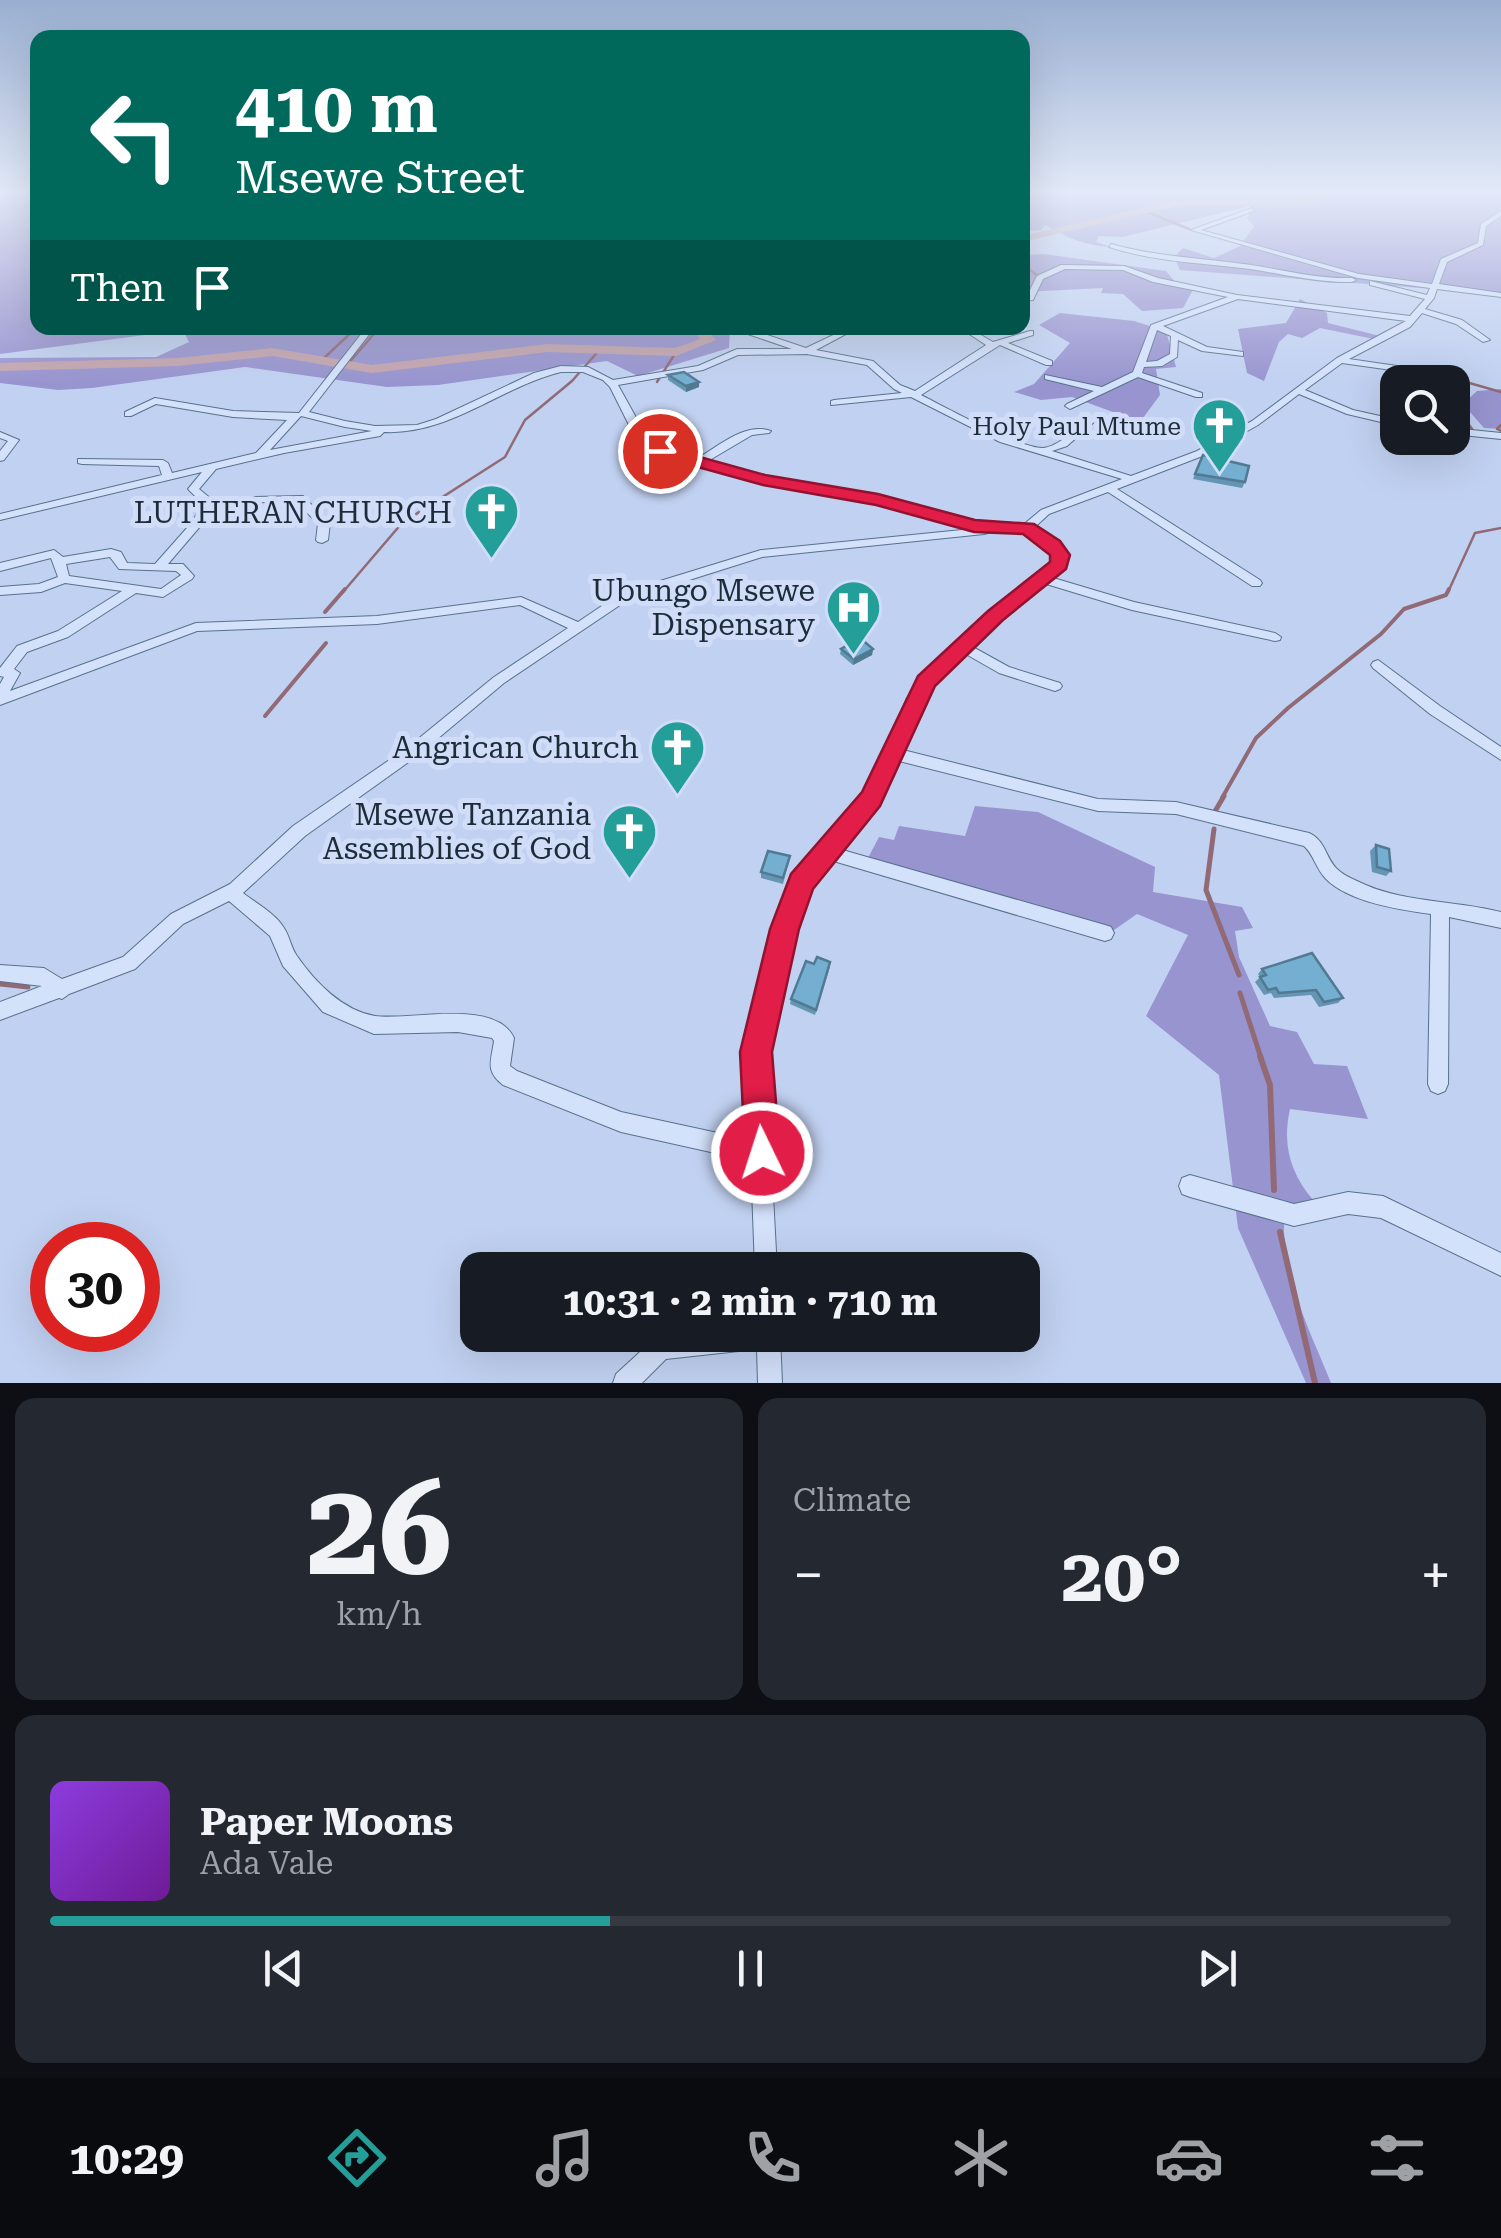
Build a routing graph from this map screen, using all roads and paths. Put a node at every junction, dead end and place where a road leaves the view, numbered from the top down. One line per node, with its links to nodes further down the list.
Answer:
1 (1144, 256): 4 (street)
2 (1282, 256): 5 (street)
3 (1456, 256): 6 (street)
4 (1371, 280): 5 (street); 10 (street)
5 (1402, 282): 6 (street)
6 (1435, 287): 7 (street); 10 (street)
7 (1501, 295)
8 (1237, 297): 9 (street); 12 (street); 13 (street)
9 (1030, 298)
10 (1430, 298): 11 (street)
11 (1421, 310): 12 (street); 20 (street)
12 (1410, 319): 24 (street)
13 (1156, 326): 19 (street); 27 (street)
14 (364, 335): 37 (street)
15 (760, 335): 22 (street)
16 (839, 335): 22 (street)
17 (978, 335): 21 (street)
18 (1024, 335): 21 (street)
19 (1174, 338): 23 (street); 27 (street)
20 (1486, 340)
21 (997, 344): 25 (street); 32 (street)
22 (807, 351): 29 (street); 32 (street)
23 (1240, 354)
24 (1340, 360): 26 (street); 31 (street)
25 (1048, 364)
26 (1380, 366)
27 (1139, 370): 30 (street); 33 (street)
28 (1048, 377): 30 (street)
29 (611, 383): 40 (street); 50 (street)
30 (1103, 391): 35 (street)
31 (1299, 391): 38 (street); 52 (street)
32 (916, 394): 34 (street); 45 (street)
33 (1198, 395)
34 (834, 403)
35 (1070, 406)
36 (128, 414): 37 (street)
37 (298, 415): 40 (street); 46 (street)
38 (1380, 418)
39 (1091, 420): 45 (street)
40 (406, 429): 46 (street)
41 (766, 432): 50 (street)
42 (1470, 433): 44 (street)
43 (0, 435): 47 (street)
44 (1501, 436)
45 (1039, 452): 52 (street)
46 (260, 454): 49 (street)
47 (0, 458)
48 (82, 462): 51 (street)
49 (218, 462): 51 (street); 54 (street)
50 (699, 462): 57 (street)
51 (168, 477): 55 (street)
52 (1129, 479): 53 (street)
53 (1107, 487): 56 (street); 64 (street)
54 (207, 501): 58 (street); 61 (street)
55 (0, 517)
56 (1027, 528): 57 (street); 62 (street)
57 (992, 530): 67 (street)
58 (322, 540)
59 (60, 561): 60 (street); 61 (street); 63 (street)
60 (0, 567)
61 (158, 568): 65 (street)
62 (1043, 579): 68 (street); 69 (street)
63 (64, 580): 65 (street); 66 (street)
64 (1256, 583)
65 (135, 588): 72 (street)
66 (0, 591)
67 (576, 626): 72 (street); 76 (street)
68 (1276, 637)
69 (963, 647): 71 (street); 73 (street)
70 (1378, 665): 74 (street)
71 (1056, 686)
72 (0, 698)
73 (891, 753): 75 (street); 77 (street)
74 (1501, 754)
75 (825, 852): 79 (street); 84 (street)
76 (230, 892): 81 (street); 84 (street)
77 (1440, 911): 78 (street); 83 (street)
78 (1501, 920)
79 (1105, 933)
80 (0, 973): 81 (street)
81 (62, 990): 82 (street)
82 (0, 1012)
83 (1438, 1084)
84 (762, 1153): 86 (street)
85 (1190, 1186): 87 (street)
86 (765, 1252)
87 (1501, 1265)
88 (656, 1352): 90 (street)
89 (769, 1352): 91 (street)
90 (625, 1383)
91 (770, 1383)

